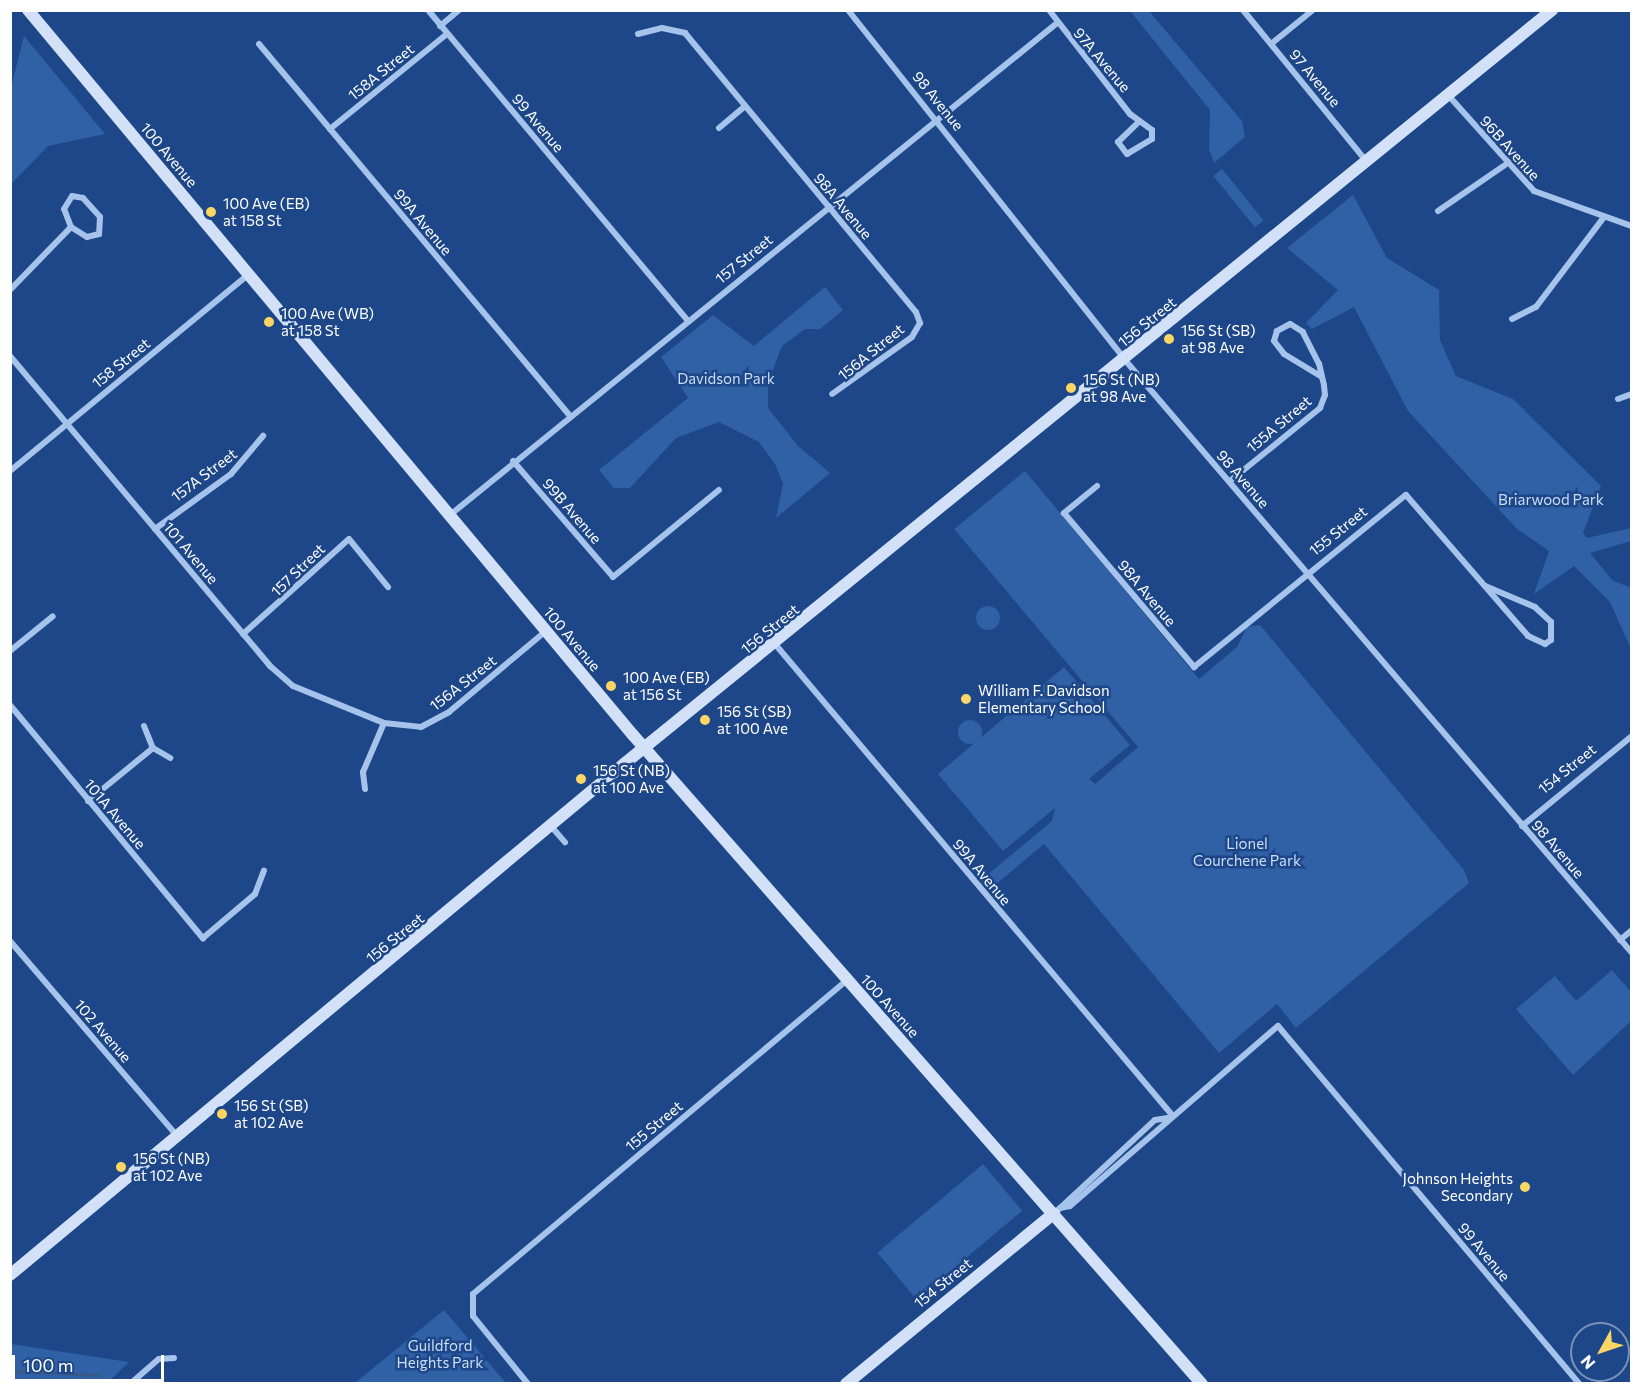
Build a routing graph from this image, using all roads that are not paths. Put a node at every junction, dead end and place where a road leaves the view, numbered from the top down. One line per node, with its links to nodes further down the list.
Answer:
1 (28, 10): 30 (main road, 100 Avenue)
2 (428, 10): 10 (street, 99 Avenue)
3 (459, 10): 10 (street)
4 (848, 10): 17 (street, 98 Avenue)
5 (1049, 10): 9 (street, 97A Avenue)
6 (1243, 10): 14 (street, 97 Avenue)
7 (1313, 10): 14 (street)
8 (1552, 10): 15 (main road, 156 Street)
9 (1056, 24): 17 (street, 157 Street); 18 (street, 97A Avenue)
10 (440, 26): 11 (street, 99 Avenue)
11 (447, 34): 20 (street, 158A Street); 29 (street, 99 Avenue)
12 (638, 34): 16 (street, 98A Avenue)
13 (259, 44): 20 (street, 99A Avenue)
14 (1271, 44): 21 (street, 97 Avenue)
15 (1448, 95): 21 (main road, 156 Street); 22 (street, 96B Avenue)
16 (745, 106): 19 (street); 23 (street, 98A Avenue)
17 (938, 119): 23 (street, 157 Street); 36 (street, 98 Avenue)
18 (1140, 121): 18 (street, 97A Avenue)
19 (719, 128)
20 (330, 129): 41 (street, 99A Avenue)
21 (1367, 162): 36 (main road, 156 Street)
22 (1505, 165): 24 (street); 25 (street, 96B Avenue)
23 (828, 207): 33 (street, 157 Street); 34 (street, 98A Avenue)
24 (1438, 211)
25 (1604, 217): 26 (street, 96B Avenue); 32 (street)
26 (1632, 226)
27 (71, 227): 27 (street); 31 (street)
28 (635, 246): 29 (street)
29 (630, 250): 33 (street, 99 Avenue)
30 (248, 275): 42 (street, 158 Street); 49 (main road, 100 Avenue)
31 (10, 291)
32 (1512, 319)
33 (687, 320): 41 (street, 157 Street)
34 (920, 324): 38 (street, 156A Street)
35 (10, 356): 42 (street, 101 Avenue)
36 (1125, 360): 46 (street, 98 Avenue); 57 (main road, 156 Street)
37 (1322, 376): 37 (street, 155A Street); 46 (street, 155A Street)
38 (832, 394)
39 (1632, 394): 40 (street)
40 (1618, 399)
41 (569, 415): 44 (street, 157 Street)
42 (67, 424): 45 (street, 158 Street); 50 (street, 101 Avenue)
43 (263, 436): 50 (street, 157A Street)
44 (513, 461): 48 (street, 99B Avenue); 49 (street, 157 Street)
45 (10, 471)
46 (1230, 481): 51 (street, 98 Avenue)
47 (1097, 486): 59 (street, 98A Avenue)
48 (719, 490)
49 (450, 515): 55 (main road, 100 Avenue)
50 (155, 529): 56 (street, 101 Avenue)
51 (1306, 572): 52 (street, 155 Street); 59 (street, 155 Street); 70 (street, 98 Avenue)
52 (1485, 586): 52 (street, 155 Street)
53 (388, 587): 56 (street, 157 Street)
54 (52, 616): 58 (street)
55 (546, 631): 61 (street, 156A Street); 65 (main road, 100 Avenue)
56 (243, 634): 61 (street, 101 Avenue)
57 (775, 644): 65 (main road, 156 Street); 79 (street, 99A Avenue)
58 (10, 651)
59 (1194, 667)
60 (10, 705): 68 (street, 101A Avenue)
61 (384, 723): 67 (street)
62 (144, 726): 64 (street)
63 (1632, 736): 70 (street, 154 Street)
64 (153, 748): 66 (street); 68 (street)
65 (645, 748): 69 (main road, 156 Street); 77 (main road, 100 Avenue)
66 (170, 758)
67 (364, 789)
68 (88, 801): 72 (street, 101A Avenue)
69 (550, 825): 71 (street); 80 (main road, 156 Street)
70 (1522, 826): 74 (street, 98 Avenue)
71 (565, 842)
72 (264, 871)
73 (1632, 930): 74 (street)
74 (1620, 940): 76 (street, 98 Avenue)
75 (10, 941): 80 (street, 102 Avenue)
76 (1632, 953)
77 (847, 980): 81 (main road, 100 Avenue); 85 (street, 155 Street)
78 (1278, 1026): 79 (street, 154 Street); 88 (street, 99 Avenue)
79 (1170, 1116): 81 (street, 154 Street); 81 (street, 154 Street)
80 (177, 1137): 82 (main road, 156 Street)
81 (1057, 1210): 86 (main road, 154 Street); 87 (main road, 100 Avenue)
82 (10, 1275)
83 (174, 1358): 84 (street)
84 (130, 1383)
85 (528, 1383)
86 (846, 1383)
87 (1202, 1383)
88 (1579, 1383)

